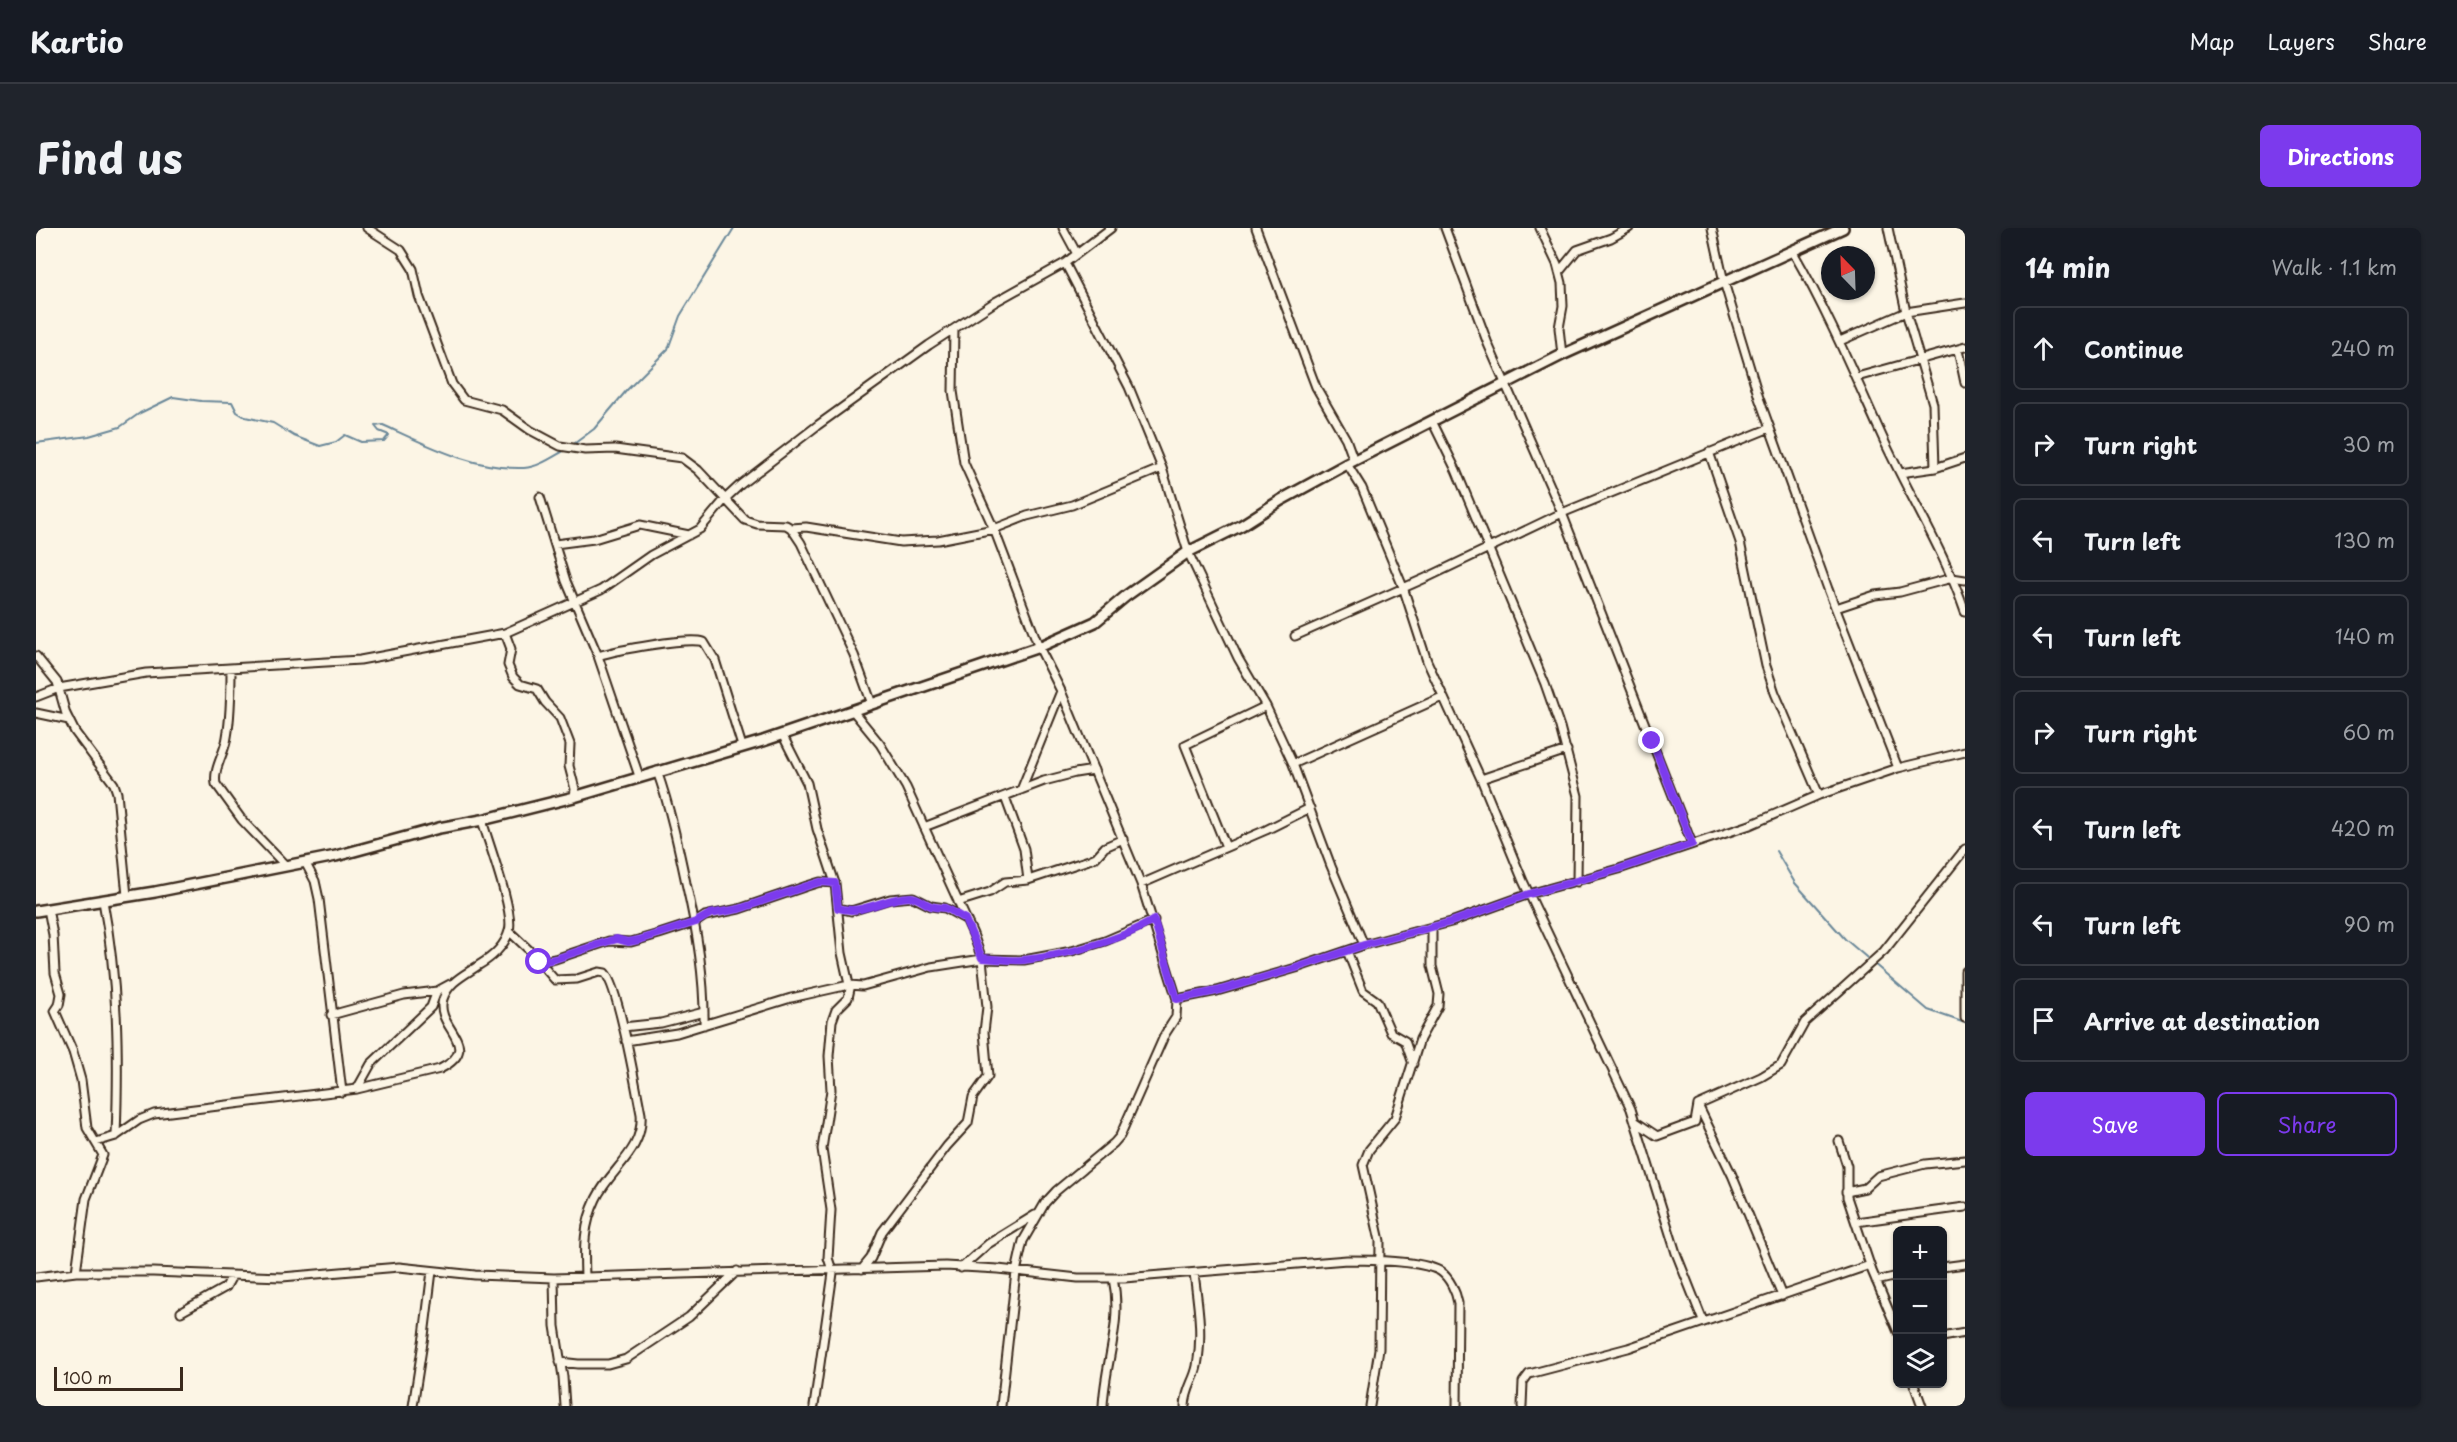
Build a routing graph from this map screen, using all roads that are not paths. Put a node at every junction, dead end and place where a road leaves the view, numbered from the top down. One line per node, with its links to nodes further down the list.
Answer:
1 (367, 228): 35 (street)
2 (1063, 228): 12 (street)
3 (1111, 228): 12 (street)
4 (1256, 228): 30 (street)
5 (1445, 228): 25 (street)
6 (1540, 228): 14 (street)
7 (1629, 228): 14 (street)
8 (1712, 228): 15 (street)
9 (1843, 228): 11 (street)
10 (1888, 228): 17 (street)
11 (1793, 252): 15 (street); 19 (street)
12 (1077, 254): 13 (street)
13 (1065, 263): 18 (street); 31 (street)
14 (1559, 272): 21 (street)
15 (1724, 282): 21 (street); 27 (street)
16 (1965, 303): 17 (street)
17 (1906, 312): 19 (street); 22 (street)
18 (954, 329): 35 (street); 38 (street)
19 (1840, 341): 23 (street)
20 (1962, 349): 22 (street); 24 (street)
21 (1562, 355): 25 (street)
22 (1920, 361): 23 (street); 32 (street)
23 (1857, 377): 33 (street)
24 (1965, 383)
25 (1505, 384): 26 (street); 36 (street)
26 (1432, 422): 30 (street); 41 (street)
27 (1770, 428): 28 (street); 47 (street)
28 (1709, 452): 36 (street); 75 (street)
29 (1965, 458): 32 (street)
30 (1351, 462): 42 (street); 45 (street)
31 (1162, 468): 38 (street); 42 (street)
32 (1935, 468): 33 (street)
33 (1900, 473): 43 (street)
34 (540, 497): 40 (street)
35 (726, 498): 37 (street); 39 (street)
36 (1562, 513): 41 (street); 82 (street)
37 (791, 528): 38 (street); 59 (street)
38 (994, 529): 51 (street)
39 (689, 535): 40 (street); 46 (street)
40 (555, 543): 46 (street)
41 (1488, 548): 45 (street); 66 (street)
42 (1188, 552): 51 (street); 60 (street)
43 (1952, 578): 44 (street); 47 (street); 48 (street)
44 (1965, 580)
45 (1403, 587): 50 (street); 58 (street)
46 (575, 602): 49 (street); 53 (street)
47 (1836, 608): 69 (street)
48 (1965, 612)
49 (505, 633): 54 (street); 76 (street)
50 (1295, 636)
51 (1039, 647): 56 (street); 59 (street)
52 (36, 656): 55 (street)
53 (598, 656): 65 (street); 72 (street)
54 (231, 669): 55 (street); 86 (street)
55 (59, 688): 57 (street); 63 (street)
56 (1061, 691): 70 (street); 74 (street)
57 (36, 697)
58 (1442, 697): 68 (street); 73 (street)
59 (872, 704): 61 (street)
60 (1266, 706): 68 (street); 83 (street)
61 (853, 711): 64 (street); 80 (street)
62 (36, 713): 63 (street)
63 (69, 720): 92 (street)
64 (782, 734): 65 (street); 89 (street)
65 (742, 746): 71 (street)
66 (1567, 750): 73 (street); 88 (street)
67 (1965, 752): 69 (street)
68 (1293, 764): 78 (street)
69 (1898, 768): 75 (street)
70 (1095, 770): 74 (street); 81 (street)
71 (657, 771): 72 (street); 100 (street)
72 (639, 776): 76 (street)
73 (1481, 779): 91 (street)
74 (1021, 790): 77 (street)
75 (1818, 795): 82 (street)
76 (574, 797): 79 (street)
77 (1005, 797): 80 (street); 87 (street)
78 (1310, 808): 83 (street); 103 (street)
79 (482, 820): 85 (street); 102 (street)
80 (924, 826): 94 (street)
81 (1124, 839): 87 (street); 90 (street)
82 (1692, 844): 88 (street)
83 (1226, 847): 90 (street)
84 (1965, 849): 121 (street)
85 (305, 862): 86 (street); 113 (street)
86 (286, 866): 92 (street)
87 (1028, 879): 94 (street)
88 (1577, 882): 91 (street)
89 (835, 883): 95 (street); 100 (street)
90 (1142, 884): 99 (street)
91 (1529, 894): 101 (street); 122 (street)
92 (127, 896): 93 (street)
93 (103, 901): 96 (street); 123 (street)
94 (958, 902): 98 (street)
95 (838, 908): 98 (street); 109 (street)
96 (48, 909): 97 (street); 125 (street)
97 (36, 911)
98 (965, 919): 105 (street)
99 (1154, 920): 105 (street); 111 (street)
100 (696, 922): 106 (street); 112 (street)
101 (1432, 927): 103 (street); 118 (street)
102 (509, 931): 106 (street); 108 (street)
103 (1364, 945): 104 (street)
104 (1347, 951): 111 (street); 118 (street)
105 (982, 958): 109 (street); 137 (street)
106 (539, 962): 116 (street)
107 (1965, 971): 114 (street)
108 (453, 982): 110 (street); 119 (street)
109 (849, 985): 115 (street); 136 (street)
110 (437, 991): 113 (street); 119 (street)
111 (1177, 999): 129 (street)
112 (704, 1012): 115 (street); 116 (street)
113 (331, 1015): 120 (street)
114 (1965, 1018)
115 (704, 1024): 117 (street)
116 (623, 1028): 117 (street)
117 (626, 1041): 145 (street)
118 (1413, 1065): 131 (street)
119 (357, 1089): 120 (street)
120 (342, 1092): 123 (street)
121 (1698, 1105): 122 (street); 150 (street)
122 (1636, 1122): 153 (street)
123 (116, 1136): 125 (street)
124 (1839, 1141): 127 (street)
125 (96, 1142): 140 (street)
126 (1965, 1160): 127 (street)
127 (1846, 1192): 130 (street)
128 (1965, 1207): 130 (street)
129 (1040, 1212): 135 (street); 141 (street)
130 (1856, 1222): 133 (street)
131 (1381, 1260): 142 (street); 164 (street); 165 (street)
132 (1965, 1264): 134 (street)
133 (1870, 1265): 149 (street); 150 (street)
134 (1947, 1266)
135 (962, 1268): 137 (street); 141 (street)
136 (832, 1269): 137 (street); 139 (street); 160 (street)
137 (862, 1269)
138 (432, 1271): 143 (street); 147 (street); 158 (street)
139 (737, 1271): 145 (street); 156 (street)
140 (76, 1272): 143 (street); 144 (street)
141 (1016, 1272): 148 (street); 161 (street)
142 (1194, 1273): 148 (street); 163 (street)
143 (232, 1276): 151 (street)
144 (36, 1277)
145 (585, 1277): 147 (street)
146 (1893, 1277): 149 (street)
147 (554, 1278): 156 (street)
148 (1113, 1278): 162 (street)
149 (1876, 1281): 152 (street)
150 (1782, 1296): 153 (street)
151 (181, 1312)
152 (1893, 1321)
153 (1703, 1322): 166 (street)
154 (1965, 1333): 155 (street)
155 (1947, 1336)
156 (561, 1362): 159 (street)
157 (1916, 1388): 167 (street)
158 (413, 1406)
159 (565, 1406)
160 (814, 1406)
161 (1000, 1406)
162 (1103, 1406)
163 (1185, 1406)
164 (1370, 1406)
165 (1457, 1406)
166 (1522, 1406)
167 (1922, 1406)

